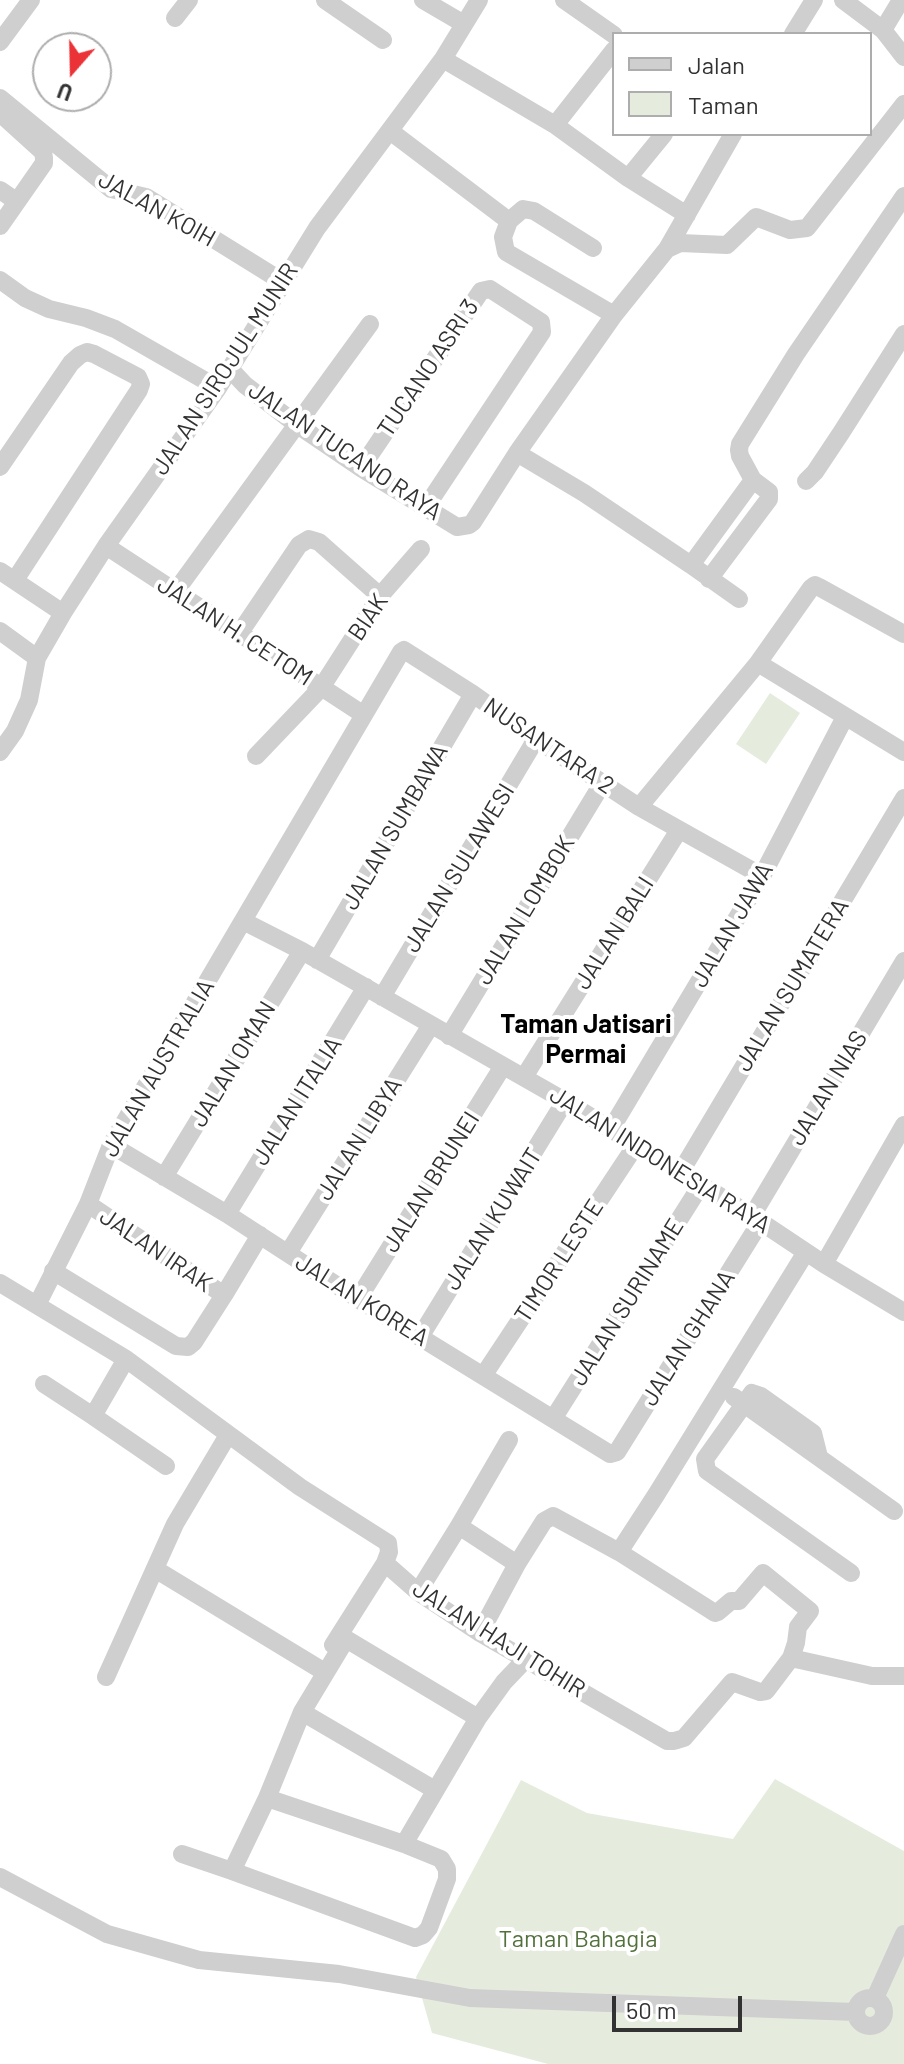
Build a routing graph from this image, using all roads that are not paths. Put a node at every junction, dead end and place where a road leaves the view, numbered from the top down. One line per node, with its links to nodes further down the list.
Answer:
1 (31, 0): 16 (street)
2 (189, 0): 10 (street)
3 (325, 0): 15 (street)
4 (423, 0): 11 (street)
5 (479, 0): 11 (street, JALAN SIROJUL MUNIR)
6 (564, 0): 14 (street)
7 (814, 0): 13 (street)
8 (843, 0): 12 (street)
9 (901, 0): 12 (street)
10 (175, 18)
11 (464, 24): 19 (street, JALAN SIROJUL MUNIR)
12 (883, 30): 18 (street)
13 (794, 32)
14 (612, 34)
15 (383, 40)
16 (0, 42)
17 (612, 53): 23 (street)
18 (904, 57)
19 (443, 59): 23 (street); 24 (street, JALAN SIROJUL MUNIR)
20 (0, 98): 37 (street, JALAN KOIH)
21 (904, 104): 35 (street)
22 (0, 113): 30 (street)
23 (555, 125): 27 (street)
24 (390, 131): 32 (street); 37 (street, JALAN SIROJUL MUNIR)
25 (662, 136): 27 (street)
26 (732, 136): 31 (street)
27 (628, 178): 31 (street)
28 (0, 190): 30 (street)
29 (904, 196): 47 (street)
30 (16, 201): 33 (street)
31 (687, 215): 35 (street)
32 (509, 221): 34 (street); 38 (street)
33 (0, 226)
34 (593, 248)
35 (667, 249): 38 (street)
36 (0, 280): 42 (street)
37 (283, 282): 41 (street, JALAN SIROJUL MUNIR)
38 (614, 315): 44 (street)
39 (370, 324): 43 (street)
40 (904, 334): 48 (street)
41 (230, 369): 42 (street, JALAN SIROJUL MUNIR); 43 (street, JALAN TUCANO RAYA)
42 (218, 388): 50 (street, JALAN SIROJUL MUNIR)
43 (296, 424): 46 (street, JALAN TUCANO RAYA); 55 (street)
44 (517, 453): 49 (street, JALAN TUCANO RAYA); 52 (street)
45 (0, 467): 53 (street)
46 (361, 468): 49 (street, JALAN TUCANO RAYA); 49 (street, TUCANO ASRI 3)
47 (753, 480): 52 (street); 54 (street)
48 (806, 481)
49 (426, 507)
50 (106, 546): 55 (street, JALAN H. CETOM); 58 (street, JALAN SIROJUL MUNIR)
51 (421, 549): 56 (street, BIAK)
52 (691, 565): 54 (street)
53 (8, 576): 58 (street)
54 (709, 579): 57 (street)
55 (175, 592): 60 (street, JALAN H. CETOM)
56 (380, 596): 60 (street); 64 (street, BIAK)
57 (739, 599)
58 (63, 613): 62 (street, JALAN SIROJUL MUNIR)
59 (0, 631): 62 (street)
60 (239, 634): 64 (street, JALAN H. CETOM)
61 (904, 634): 63 (street)
62 (37, 658): 69 (street, JALAN SIROJUL MUNIR)
63 (758, 663): 67 (street); 74 (street)
64 (321, 688): 66 (street, JALAN H. CETOM); 71 (street, BIAK)
65 (473, 694): 66 (street, NUSANTARA 2); 68 (street, NUSANTARA 2); 78 (street, JALAN SUMBAWA)
66 (364, 715): 77 (street, JALAN AUSTRALIA)
67 (845, 717): 70 (street); 76 (street, JALAN JAWA)
68 (536, 739): 72 (street, NUSANTARA 2); 80 (street, JALAN SULAWESI)
69 (0, 752)
70 (904, 752)
71 (256, 756)
72 (602, 784): 74 (street, NUSANTARA 2); 82 (street, JALAN LOMBOK)
73 (904, 798): 90 (street, JALAN SUMATERA)
74 (639, 807): 75 (street, NUSANTARA 2)
75 (679, 830): 76 (street, NUSANTARA 2); 84 (street, JALAN BALI)
76 (762, 876): 87 (street, JALAN JAWA)
77 (243, 921): 78 (street, JALAN INDONESIA RAYA); 88 (street, JALAN AUSTRALIA)
78 (309, 955): 80 (street, JALAN INDONESIA RAYA); 91 (street, JALAN OMAN)
79 (904, 961): 95 (street, JALAN NIAS)
80 (374, 992): 81 (street, JALAN INDONESIA RAYA); 94 (street, JALAN ITALIA)
81 (431, 1025): 82 (street, JALAN INDONESIA RAYA); 98 (street, JALAN LIBYA)
82 (449, 1036): 83 (street, JALAN INDONESIA RAYA)
83 (503, 1066): 84 (street, JALAN INDONESIA RAYA); 103 (street, JALAN BRUNEI)
84 (524, 1077): 85 (street, JALAN INDONESIA RAYA)
85 (565, 1101): 87 (street, JALAN INDONESIA RAYA); 106 (street, JALAN KUWAIT)
86 (904, 1125): 99 (street)
87 (611, 1129): 89 (street, JALAN INDONESIA RAYA)
88 (111, 1145): 91 (street, JALAN KOREA); 93 (street, JALAN AUSTRALIA)
89 (636, 1145): 90 (street, JALAN INDONESIA RAYA); 108 (street, TIMOR LESTE)
90 (680, 1173): 92 (street, JALAN INDONESIA RAYA)
91 (164, 1177): 94 (street, JALAN KOREA)
92 (701, 1185): 95 (street, JALAN INDONESIA RAYA); 113 (street, JALAN SURINAME)
93 (88, 1204): 100 (street, JALAN AUSTRALIA); 102 (street, JALAN IRAK)
94 (227, 1214): 96 (street, JALAN KOREA)
95 (756, 1218): 97 (street, JALAN INDONESIA RAYA); 116 (street, JALAN GHANA)
96 (260, 1235): 98 (street, JALAN KOREA); 102 (street)
97 (806, 1252): 99 (street, JALAN INDONESIA RAYA); 110 (street)
98 (288, 1253): 103 (street, JALAN KOREA)
99 (824, 1264): 105 (street, JALAN INDONESIA RAYA)
100 (53, 1271): 102 (street); 104 (street, JALAN AUSTRALIA)
101 (0, 1283): 104 (street, JALAN HAJI TOHIR)
102 (224, 1295)
103 (358, 1299): 106 (street, JALAN KOREA)
104 (37, 1305): 107 (street, JALAN HAJI TOHIR)
105 (904, 1312)
106 (420, 1337): 108 (street, JALAN KOREA)
107 (126, 1359): 112 (street); 114 (street, JALAN HAJI TOHIR)
108 (483, 1376): 113 (street, JALAN KOREA)
109 (44, 1384): 112 (street)
110 (722, 1388): 111 (street); 120 (street)
111 (744, 1404): 118 (street); 124 (street)
112 (93, 1416): 117 (street)
113 (553, 1419): 116 (street, JALAN KOREA)
114 (228, 1435): 121 (street, JALAN HAJI TOHIR); 123 (street)
115 (509, 1440): 119 (street)
116 (614, 1453)
117 (166, 1466)
118 (894, 1511)
119 (459, 1526): 122 (street); 125 (street)
120 (619, 1552): 122 (street); 127 (street)
121 (385, 1563): 125 (street, JALAN HAJI TOHIR); 129 (street)
122 (517, 1564): 126 (street)
123 (155, 1569): 129 (street); 131 (street)
124 (851, 1573)
125 (418, 1592): 126 (street, JALAN HAJI TOHIR)
126 (480, 1633): 128 (street, JALAN HAJI TOHIR)
127 (791, 1658): 128 (street, JALAN HAJI TOHIR); 130 (street)
128 (525, 1660): 133 (street)
129 (318, 1668): 132 (street)
130 (904, 1676)
131 (106, 1677)
132 (298, 1708): 133 (street); 134 (street); 135 (street)
133 (478, 1718): 134 (street)
134 (435, 1790): 136 (street)
135 (267, 1798): 136 (street); 138 (street)
136 (404, 1844): 138 (street)
137 (182, 1854): 138 (street)
138 (232, 1871)
139 (0, 1877): 141 (street)
140 (904, 1934): 141 (street)
141 (880, 2005): 142 (street)
142 (904, 2009)

